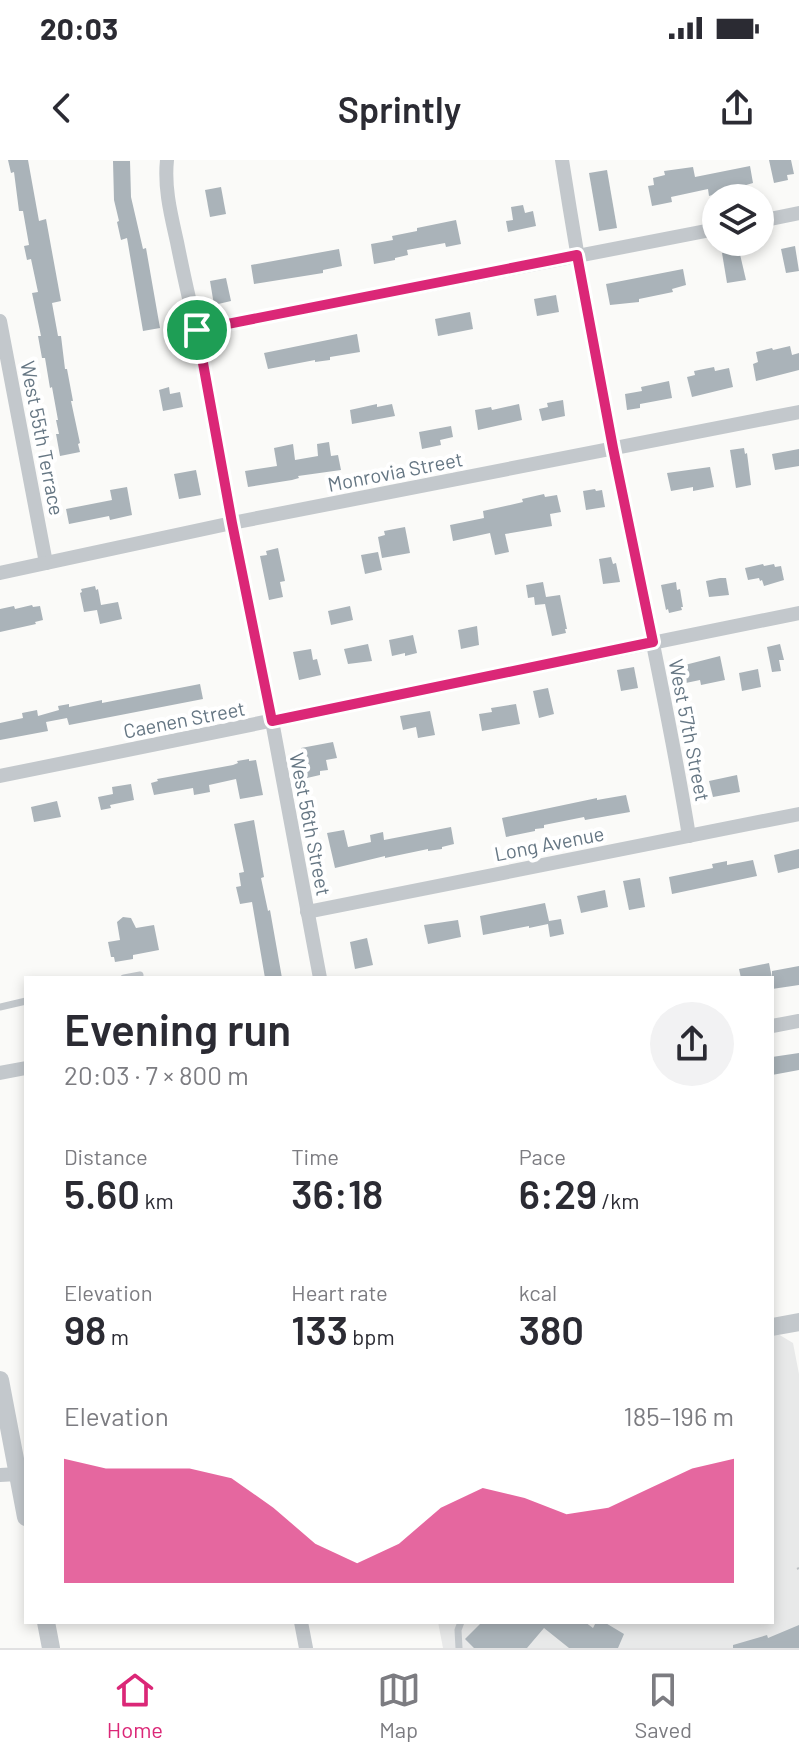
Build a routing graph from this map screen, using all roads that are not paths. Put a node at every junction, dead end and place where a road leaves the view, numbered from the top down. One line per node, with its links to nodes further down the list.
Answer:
1 (167, 160): 8 (street, West 56th Street)
2 (562, 160): 6 (street, West 57th Street)
3 (799, 213): 4 (street)
4 (774, 218)
5 (702, 232): 6 (street)
6 (577, 255): 8 (street); 10 (street, West 57th Street)
7 (0, 321): 12 (street, West 55th Terrace)
8 (197, 330): 11 (street, West 56th Street)
9 (799, 412): 10 (street, Monrovia Street)
10 (613, 448): 11 (street, Monrovia Street); 15 (street, West 57th Street)
11 (232, 523): 12 (street, Monrovia Street); 16 (street, West 56th Street)
12 (46, 563): 13 (street, Monrovia Street)
13 (0, 573)
14 (799, 613): 15 (street, Caenen Street)
15 (653, 642): 16 (street, Caenen Street); 19 (street, West 57th Street)
16 (272, 721): 17 (street, Caenen Street); 20 (street, West 56th Street)
17 (0, 776)
18 (799, 814): 19 (street, Long Avenue)
19 (689, 836): 20 (street, Long Avenue)
20 (307, 912): 23 (street, West 56th Street)
21 (140, 975): 22 (lane)
22 (135, 976)
23 (320, 976)
24 (24, 1001): 25 (lane)
25 (0, 1007)
26 (799, 1021): 27 (street)
27 (774, 1026)
28 (24, 1068): 29 (street)
29 (0, 1073)
30 (798, 1325): 31 (street)
31 (774, 1327)
32 (0, 1380): 33 (street)
33 (15, 1474): 34 (street)
34 (24, 1509)
35 (46, 1624): 38 (street)
36 (301, 1624): 39 (street)
37 (460, 1624): 40 (lane)
38 (51, 1648)
39 (306, 1648)
40 (459, 1648)

